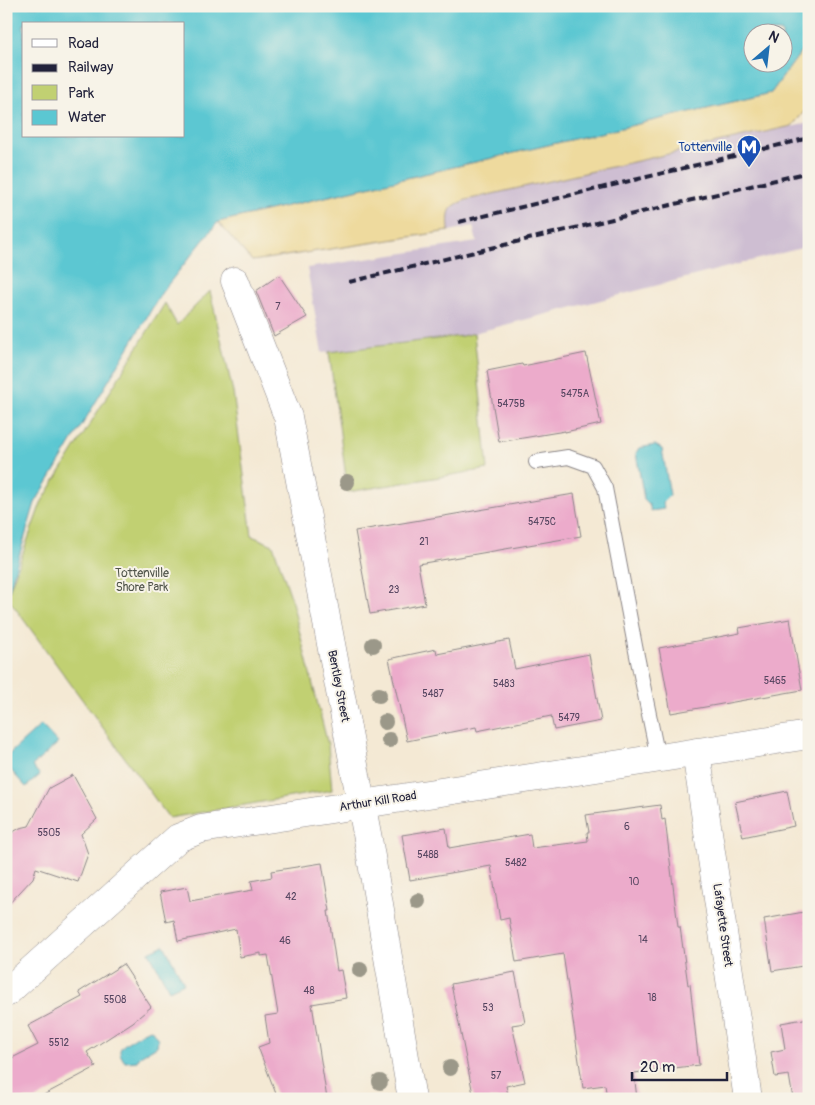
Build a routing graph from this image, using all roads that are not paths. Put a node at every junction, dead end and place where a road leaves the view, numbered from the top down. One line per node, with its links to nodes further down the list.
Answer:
1 (235, 281): 6 (street, Bentley Street)
2 (536, 462): 5 (lane)
3 (809, 735): 4 (street, Arthur Kill Road)
4 (696, 752): 5 (street, Arthur Kill Road); 9 (street, Lafayette Street)
5 (658, 758): 6 (street, Arthur Kill Road)
6 (361, 804): 7 (street, Arthur Kill Road); 8 (street, Bentley Street)
7 (6, 993)
8 (412, 1099)
9 (748, 1099)

